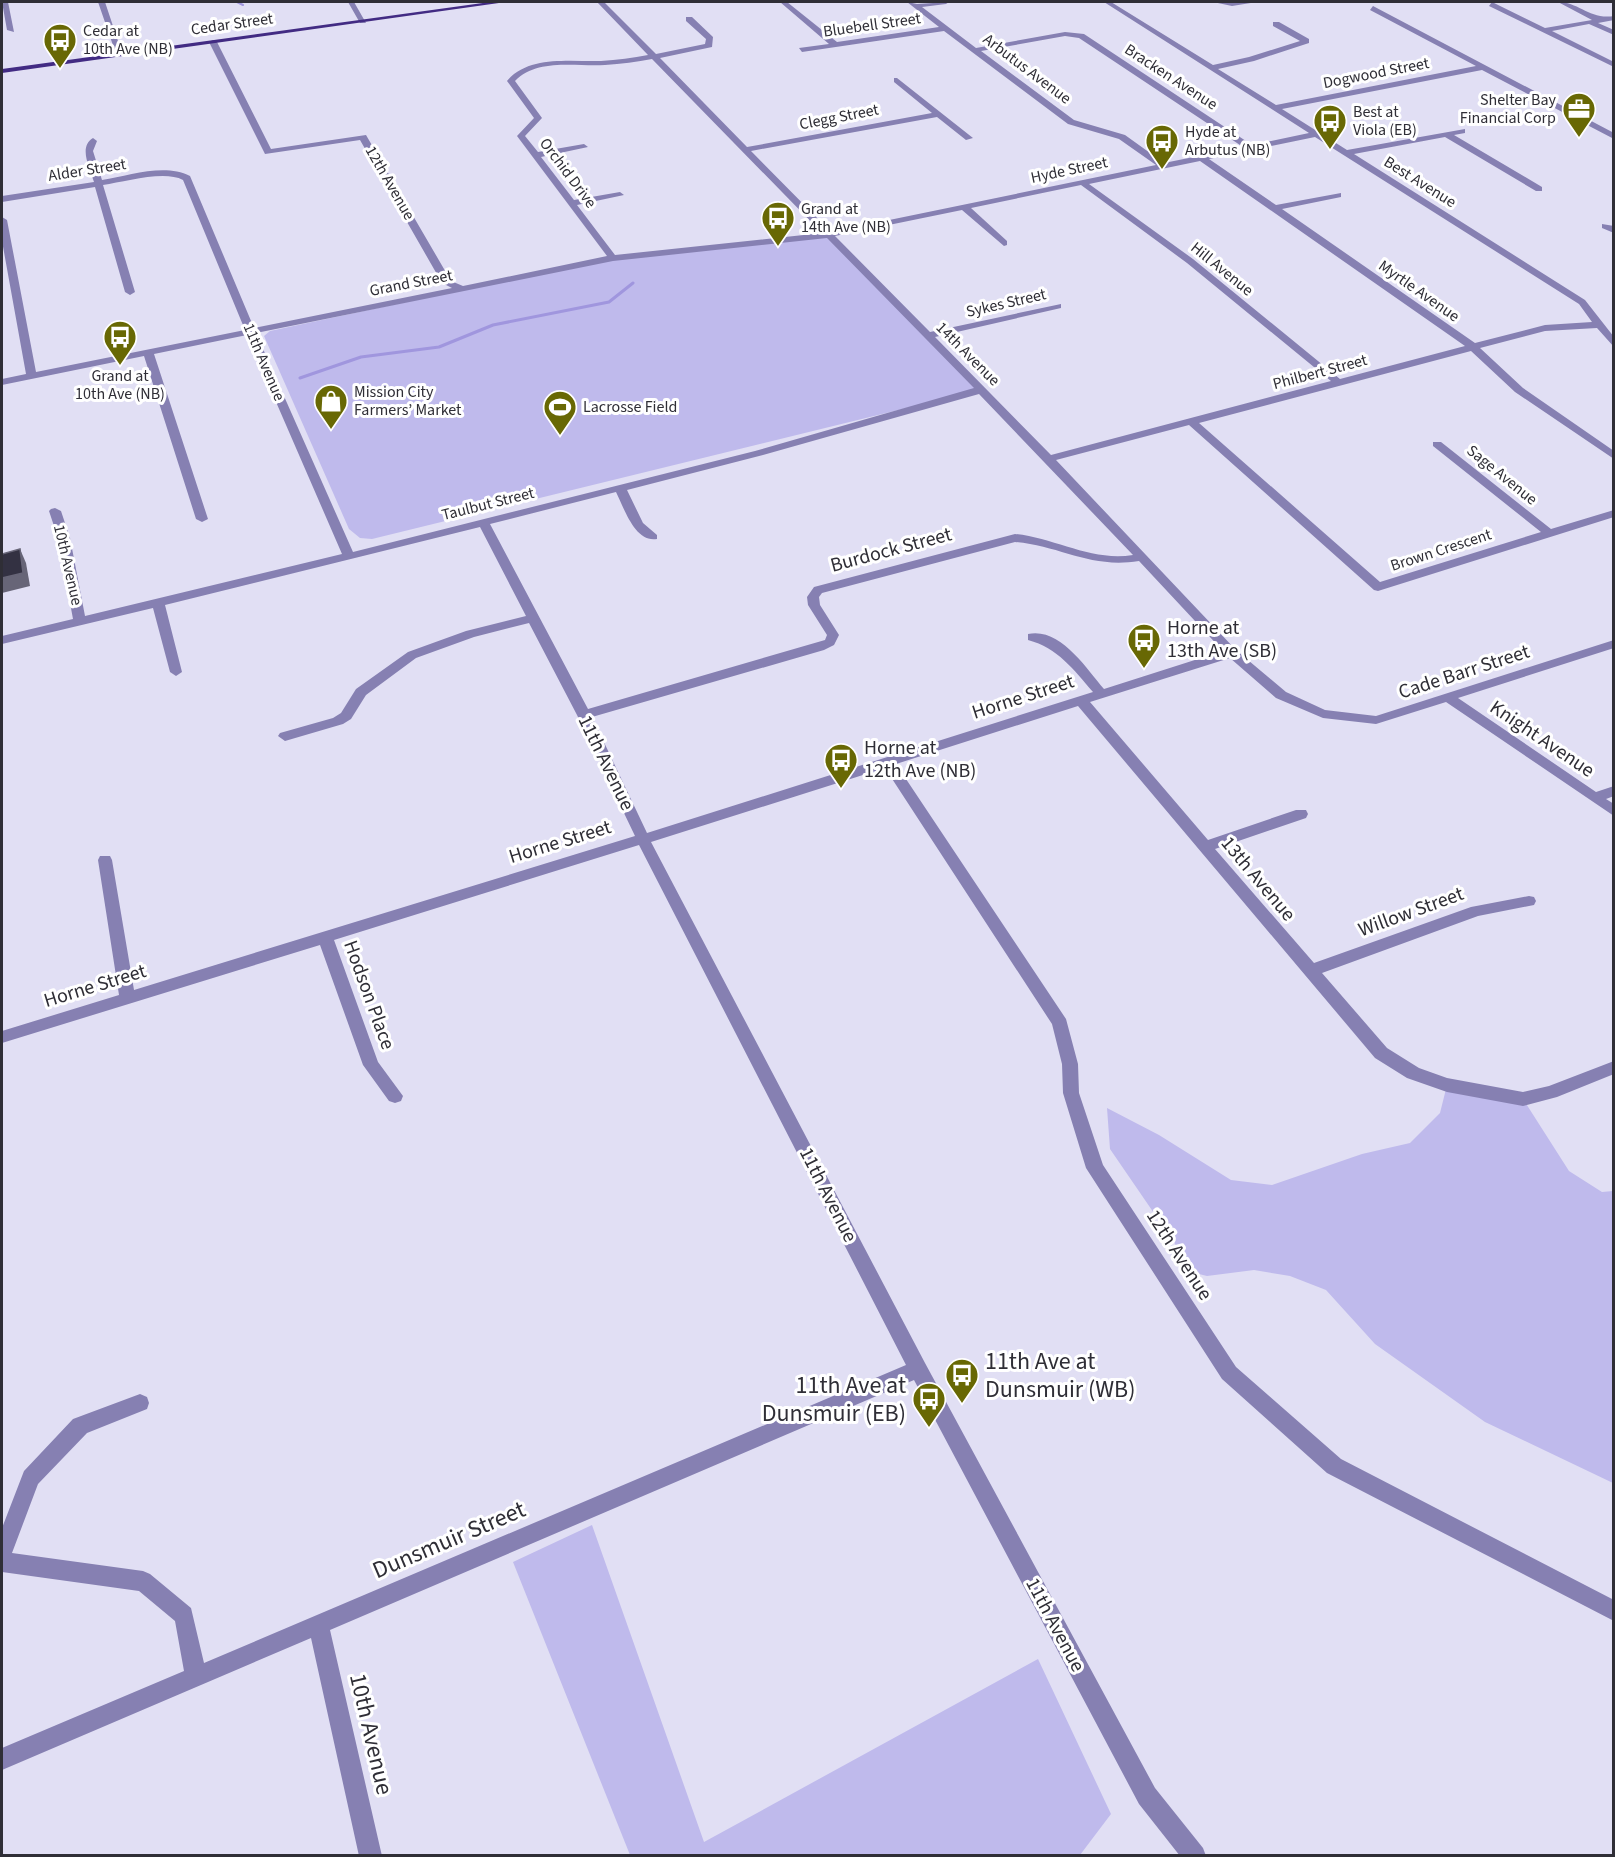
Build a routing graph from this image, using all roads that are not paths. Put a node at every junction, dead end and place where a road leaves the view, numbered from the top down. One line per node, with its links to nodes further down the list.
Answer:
1 (4, 2): 21 (street)
2 (100, 2): 28 (street)
3 (351, 2): 17 (street)
4 (502, 2): 17 (main road, Cedar Street)
5 (600, 2): 29 (street, 14th Avenue)
6 (783, 2): 25 (street)
7 (946, 2): 12 (street)
8 (1107, 2): 32 (street, Best Avenue)
9 (1217, 2): 10 (street)
10 (1253, 2)
11 (1561, 2): 18 (street)
12 (913, 4): 20 (street, Arbutus Avenue)
13 (1492, 4): 22 (street)
14 (1373, 8): 31 (street)
15 (1614, 18): 18 (street)
16 (689, 19): 29 (street)
17 (363, 21): 24 (main road, Cedar Street)
18 (1594, 21): 22 (street); 23 (street)
19 (1276, 24): 32 (street)
20 (946, 28): 25 (street, Bluebell Street); 27 (street, Arbutus Avenue)
21 (12, 30)
22 (1544, 30): 30 (street)
23 (1614, 33)
24 (213, 42): 28 (main road, Cedar Street); 66 (street, 12th Avenue)
25 (834, 44): 26 (street, Bluebell Street)
26 (802, 50)
27 (976, 50): 44 (street, Bracken Avenue); 49 (street, Arbutus Avenue)
28 (120, 54): 33 (main road, Cedar Street)
29 (652, 55): 45 (street, 14th Avenue); 47 (street, Orchid Drive)
30 (1614, 65)
31 (1483, 67): 35 (street, Dogwood Street); 41 (street)
32 (1212, 68): 35 (street, Best Avenue)
33 (2, 71)
34 (897, 80): 36 (street)
35 (1274, 108): 38 (street, Best Avenue)
36 (938, 114): 40 (street); 45 (street, Clegg Street)
37 (1462, 131): 39 (street)
38 (1316, 134): 44 (street, Hyde Street); 46 (street, Best Avenue)
39 (1446, 134): 46 (street); 53 (street)
40 (969, 138)
41 (1614, 138)
42 (93, 141): 51 (street)
43 (584, 147): 47 (street)
44 (1251, 148): 48 (street, Hyde Street)
45 (745, 150): 61 (street, 14th Avenue)
46 (1346, 153): 69 (street, Best Avenue)
47 (536, 155): 57 (street, Orchid Drive)
48 (1202, 158): 49 (street, Hyde Street); 59 (street, Myrtle Avenue)
49 (1162, 166): 52 (street, Hyde Street)
50 (177, 173): 51 (street, Alder Street); 70 (street, 11th Avenue)
51 (97, 183): 56 (street, Alder Street); 67 (street)
52 (1083, 183): 58 (street, Hyde Street); 77 (street, Hill Avenue)
53 (1539, 189)
54 (620, 195): 57 (street)
55 (1338, 195): 59 (street)
56 (2, 199)
57 (572, 203): 65 (street, Orchid Drive)
58 (964, 207): 61 (street, Hyde Street); 63 (street)
59 (1275, 208): 73 (street, Myrtle Avenue)
60 (2, 220): 75 (street)
61 (829, 235): 62 (street, Grand Street); 64 (street, 14th Avenue)
62 (789, 241): 64 (street); 65 (street, Grand Street)
63 (1004, 243)
64 (841, 248): 71 (street, 14th Avenue)
65 (614, 258): 66 (street, Grand Street)
66 (461, 288): 70 (street, Grand Street)
67 (130, 292)
68 (1058, 306): 71 (street, Sykes Street)
69 (1600, 325): 72 (street, Best Avenue); 73 (street, Philbert Street)
70 (250, 331): 74 (street, Grand Street); 90 (street, 11th Avenue)
71 (926, 336): 78 (street, 14th Avenue)
72 (1614, 344)
73 (1473, 347): 77 (street, Philbert Street); 81 (street, Myrtle Avenue)
74 (148, 352): 75 (street, Grand Street); 86 (street)
75 (32, 375): 76 (street, Grand Street)
76 (2, 382)
77 (1340, 384): 79 (street, Philbert Street)
78 (980, 390): 82 (street, 14th Avenue); 83 (street, Taulbut Street)
79 (1192, 422): 82 (street, Philbert Street); 88 (street, Brown Crescent)
80 (1437, 444): 88 (street, Sage Avenue)
81 (1614, 456)
82 (1049, 459): 91 (street, 14th Avenue)
83 (620, 488): 87 (street, Taulbut Street); 89 (street)
84 (55, 511): 94 (street, 10th Avenue)
85 (1614, 513): 88 (street, Brown Crescent)
86 (202, 519)
87 (483, 522): 90 (street, Taulbut Street); 93 (street, 11th Avenue)
88 (1548, 532)
89 (653, 537)
90 (349, 556): 92 (street, Taulbut Street)
91 (1141, 557): 98 (street, 14th Avenue); 104 (street, Burdock Street)
92 (158, 603): 94 (street, Taulbut Street); 99 (street)
93 (532, 618): 104 (street, 11th Avenue); 105 (street)
94 (80, 621): 96 (street, Taulbut Street)
95 (1032, 637): 100 (street)
96 (2, 640)
97 (1614, 644): 101 (street, Cade Barr Street)
98 (1232, 652): 100 (street, Horne Street); 103 (street, 14th Avenue)
99 (176, 672)
100 (1101, 694): 102 (street, Horne Street)
101 (1449, 698): 103 (street, Cade Barr Street); 108 (street, Knight Avenue)
102 (1081, 700): 106 (street, Horne Street); 112 (street, 13th Avenue)
103 (1323, 714)
104 (584, 715): 111 (street, 11th Avenue)
105 (285, 736)
106 (888, 762): 111 (street, Horne Street); 125 (street, 12th Avenue)
107 (1614, 791): 108 (street)
108 (1594, 798): 109 (street, Knight Avenue)
109 (1614, 811)
110 (1301, 814): 112 (street)
111 (643, 839): 115 (street, Horne Street); 121 (street, 11th Avenue)
112 (1204, 847): 116 (street, 13th Avenue)
113 (105, 860): 117 (street)
114 (1530, 901): 116 (street, Willow Street)
115 (325, 937): 117 (street, Horne Street); 120 (street, Hodson Place)
116 (1309, 971): 119 (street, 13th Avenue)
117 (127, 998): 118 (street, Horne Street)
118 (2, 1037)
119 (1614, 1067)
120 (395, 1096)
121 (918, 1370): 126 (street, Dunsmuir Street); 130 (street, 11th Avenue)
122 (140, 1403): 123 (street)
123 (2, 1551)
124 (2, 1562): 127 (street)
125 (1614, 1611)
126 (318, 1625): 127 (street, Dunsmuir Street); 129 (street, 10th Avenue)
127 (196, 1678): 128 (street, Dunsmuir Street)
128 (2, 1759)
129 (371, 1856)
130 (1195, 1856)

